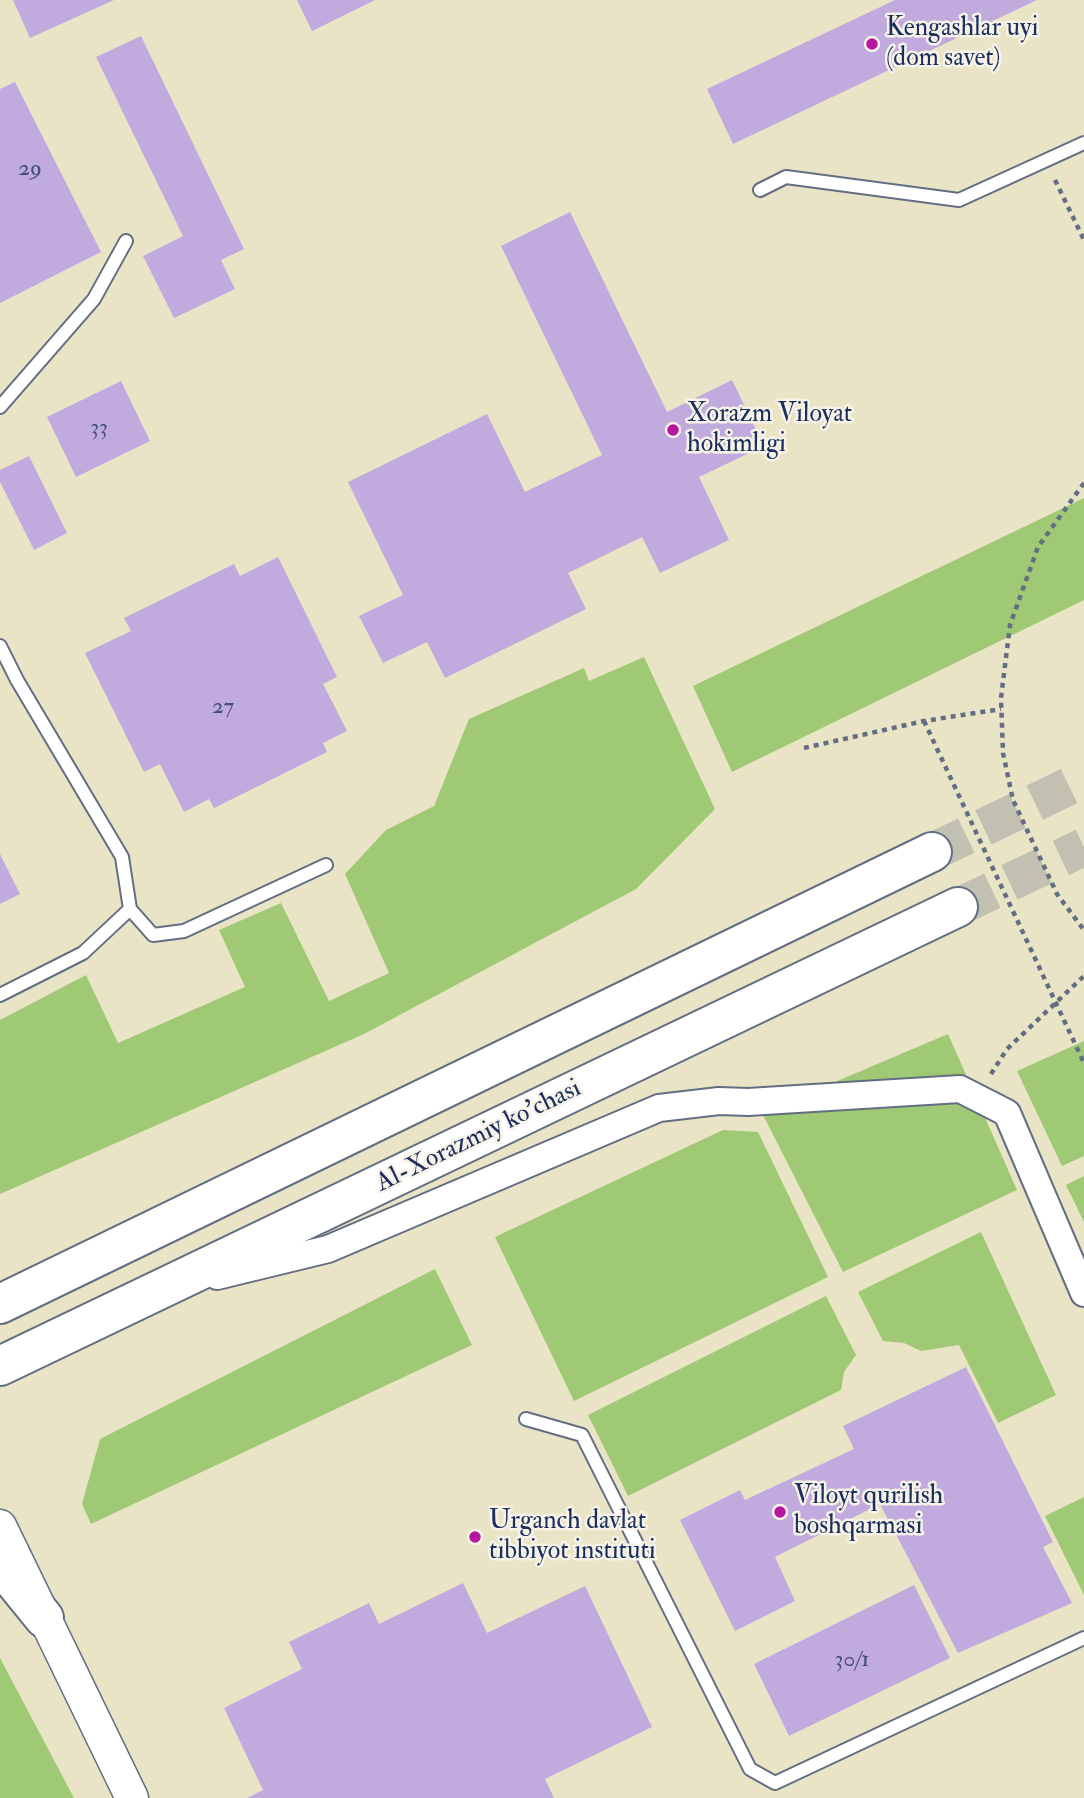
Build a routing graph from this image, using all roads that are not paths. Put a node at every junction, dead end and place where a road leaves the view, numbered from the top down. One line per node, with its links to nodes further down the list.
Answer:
1 (1084, 143): 2 (lane)
2 (760, 190)
3 (126, 241): 4 (lane)
4 (0, 407)
5 (0, 646): 9 (lane)
6 (932, 852): 13 (main road)
7 (326, 865): 9 (lane)
8 (958, 907): 11 (main road, Al-Xorazmiy ko’chasi)
9 (130, 909): 10 (lane)
10 (0, 995)
11 (161, 1289): 12 (street); 14 (main road, Al-Xorazmiy ko’chasi)
12 (1084, 1293)
13 (0, 1304)
14 (0, 1366)
15 (526, 1419): 19 (lane)
16 (0, 1526): 18 (street)
17 (0, 1564): 18 (main road)
18 (44, 1618): 20 (street)
19 (1084, 1638)
20 (132, 1798)

